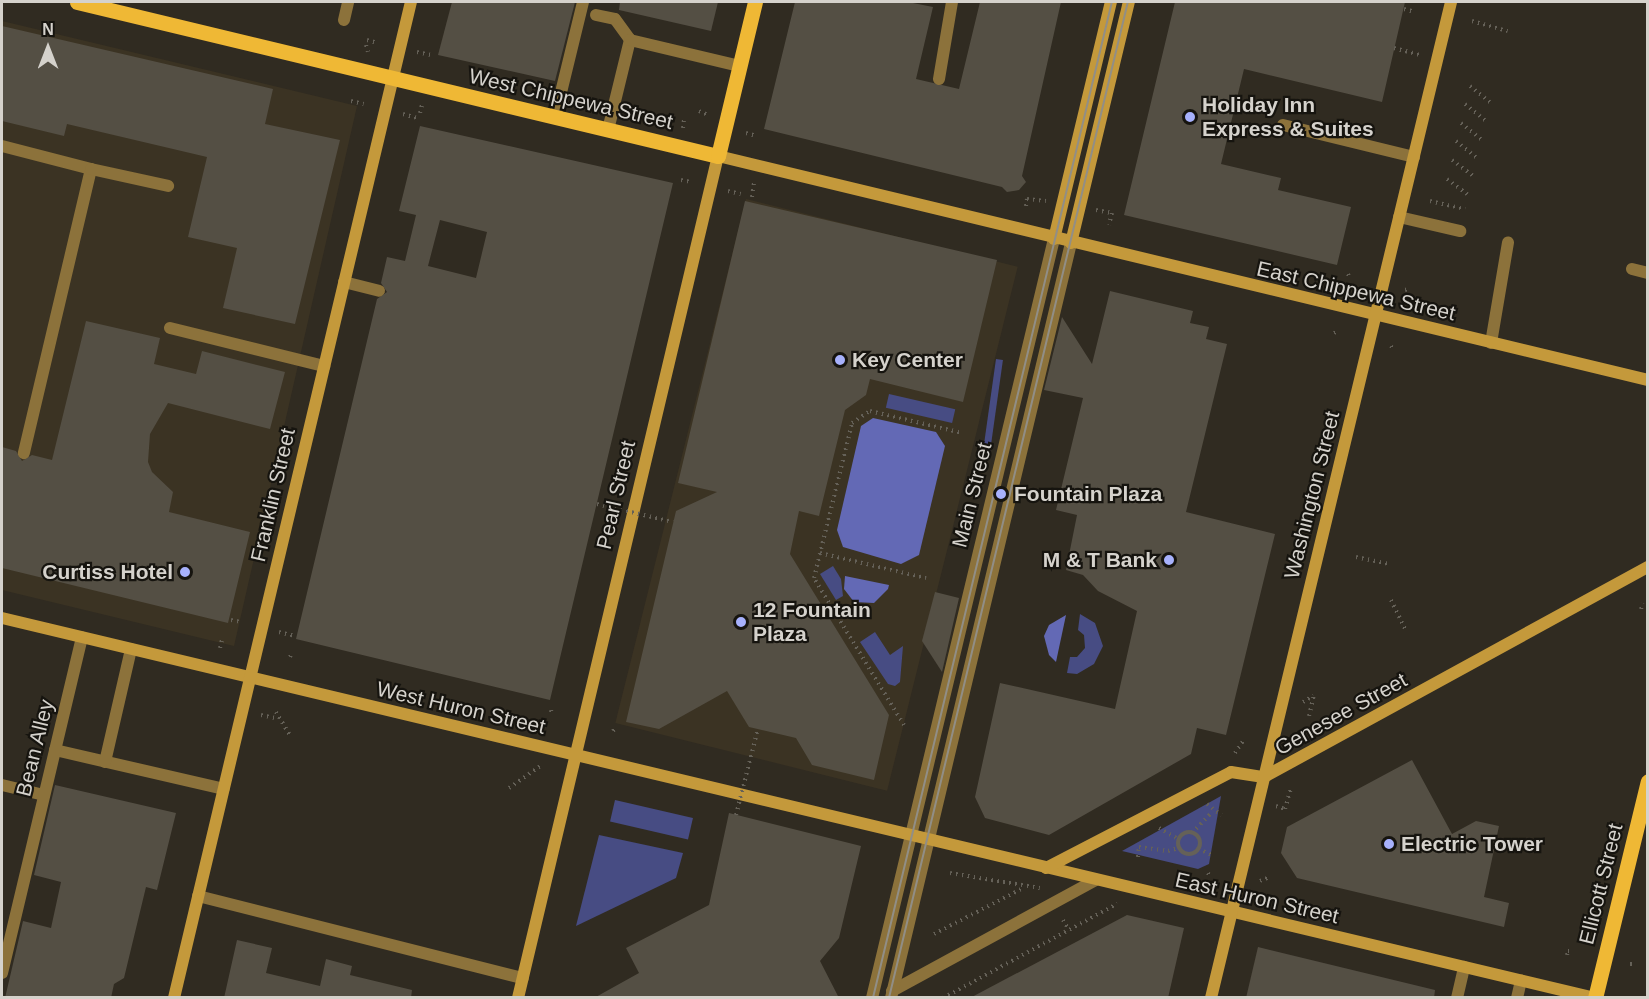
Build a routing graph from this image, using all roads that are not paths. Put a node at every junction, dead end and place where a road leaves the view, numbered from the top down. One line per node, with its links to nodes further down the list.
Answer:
1 (77, 2): 14 (main road, West Chippewa Street)
2 (348, 2): 11 (street)
3 (411, 2): 14 (street, Franklin Street)
4 (584, 2): 16 (street)
5 (755, 2): 13 (main road, Pearl Street)
6 (952, 2): 15 (street)
7 (1111, 2): 26 (street, Main Street)
8 (1129, 2): 28 (street, Main Street)
9 (1451, 2): 21 (street, Washington Street)
10 (596, 15): 12 (street)
11 (344, 20)
12 (630, 40): 13 (street); 18 (street)
13 (739, 66): 20 (main road, Pearl Street)
14 (393, 78): 16 (main road, West Chippewa Street); 31 (street, Franklin Street)
15 (939, 79)
16 (555, 117): 18 (main road, West Chippewa Street)
17 (1283, 124): 21 (street)
18 (608, 130): 20 (main road, West Chippewa Street)
19 (2, 146): 22 (street)
20 (718, 156): 26 (street, West Chippewa Street); 45 (street, Pearl Street)
21 (1414, 157): 24 (street, Washington Street)
22 (91, 169): 23 (street); 38 (street)
23 (168, 186)
24 (1399, 217): 25 (street); 33 (street, Washington Street)
25 (1460, 231)
26 (1054, 239): 28 (street, East Chippewa Street); 52 (street, Main Street)
27 (1508, 242): 35 (street)
28 (1071, 243): 33 (street, East Chippewa Street); 53 (street, Main Street)
29 (1632, 269): 30 (street)
30 (1647, 273)
31 (344, 282): 32 (street); 36 (street, Franklin Street)
32 (379, 291)
33 (1375, 315): 35 (street, East Chippewa Street); 47 (street, Washington Street)
34 (170, 328): 36 (street)
35 (1491, 343): 37 (street, East Chippewa Street)
36 (324, 366): 43 (street, Franklin Street)
37 (1647, 380)
38 (24, 453)
39 (1647, 567): 47 (street, Genesee Street)
40 (2, 618): 41 (street, West Huron Street)
41 (82, 637): 42 (street, West Huron Street); 44 (street, Bean Alley)
42 (131, 649): 43 (street, West Huron Street); 46 (street)
43 (250, 678): 45 (street, West Huron Street); 50 (street, Franklin Street)
44 (55, 750): 46 (street); 51 (street, Bean Alley)
45 (576, 755): 52 (street, West Huron Street); 60 (street, Pearl Street)
46 (105, 762): 50 (street)
47 (1264, 777): 54 (street, Genesee Street); 57 (street, Washington Street)
48 (1647, 781): 69 (main road, Ellicott Street)
49 (2, 785): 51 (street)
50 (224, 789): 56 (street, Franklin Street)
51 (44, 795): 59 (street, Bean Alley)
52 (910, 836): 53 (street, East Huron Street); 65 (street, Main Street)
53 (928, 840): 54 (street, East Huron Street); 62 (street, Main Street)
54 (1046, 868): 55 (street, East Huron Street)
55 (1096, 880): 57 (street, East Huron Street); 62 (street)
56 (198, 896): 60 (street); 63 (street, Franklin Street)
57 (1231, 912): 58 (street, East Huron Street); 66 (street, Washington Street)
58 (1464, 967): 61 (street, East Huron Street); 67 (street)
59 (2, 973)
60 (523, 978): 64 (street, Pearl Street)
61 (1521, 980): 68 (street); 69 (street, East Huron Street)
62 (891, 994)
63 (174, 998)
64 (518, 998)
65 (872, 998)
66 (1210, 998)
67 (1457, 998)
68 (1517, 998)
69 (1595, 998)

